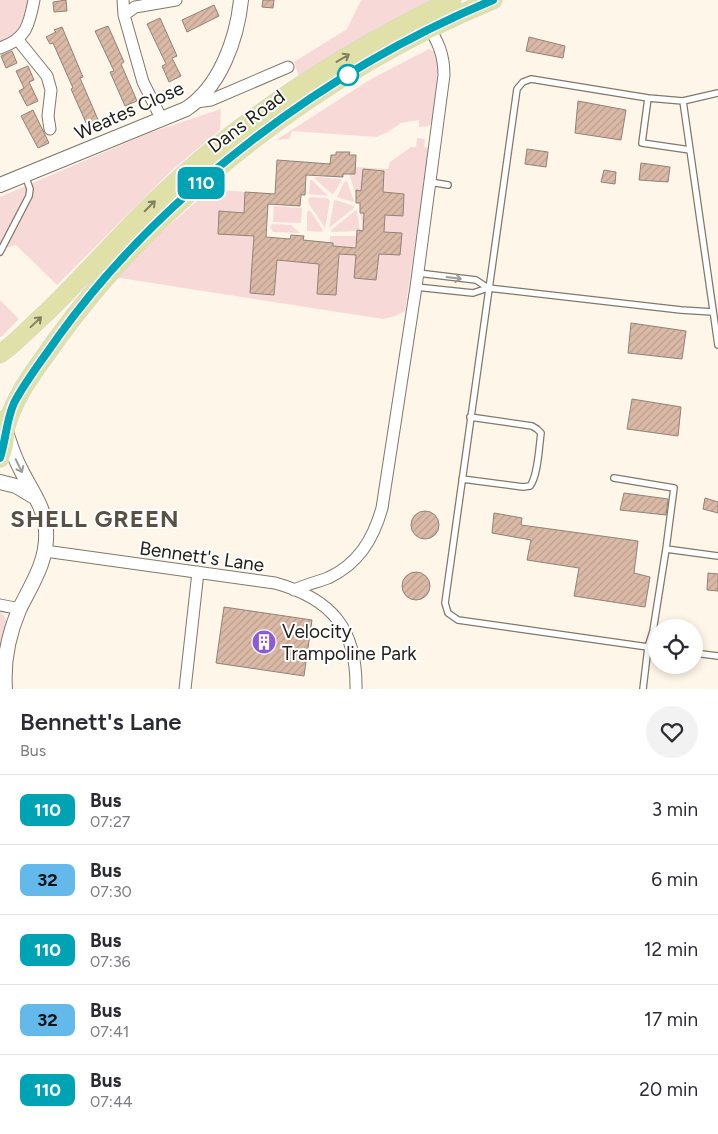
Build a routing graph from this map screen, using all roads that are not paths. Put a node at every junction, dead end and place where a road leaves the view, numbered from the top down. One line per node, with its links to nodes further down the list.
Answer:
1 (34, 0): 9 (street)
2 (123, 0): 7 (street)
3 (176, 0): 7 (street)
4 (241, 0): 14 (street, Weates Close)
5 (452, 0): 8 (main road, Dans Road)
6 (493, 0): 8 (main road, Dans Road)
7 (124, 15): 16 (street)
8 (425, 22): 20 (street); 29 (main road, Dans Road, one-way to 8); 31 (main road, Dans Road)
9 (18, 40): 10 (street); 17 (street)
10 (0, 48)
11 (288, 67): 14 (street)
12 (718, 93): 15 (lane)
13 (648, 98): 15 (lane); 18 (lane); 26 (lane)
14 (196, 102): 16 (street, Weates Close)
15 (683, 102): 18 (lane)
16 (161, 118): 19 (street, Weates Close)
17 (50, 129)
18 (690, 150): 27 (lane)
19 (24, 175): 22 (street, Weates Close); 23 (lane)
20 (430, 182): 21 (lane); 24 (street)
21 (448, 184)
22 (0, 185)
23 (0, 252)
24 (418, 273): 25 (street); 26 (lane, one-way to 26)
25 (416, 287): 26 (lane); 41 (street)
26 (488, 288): 27 (lane); 30 (lane)
27 (713, 312): 28 (lane)
28 (718, 345)
29 (0, 354)
30 (470, 417): 34 (lane); 34 (lane)
31 (4, 426): 32 (main road, Dans Road); 36 (street, one-way to 36)
32 (0, 458)
33 (614, 478): 37 (lane)
34 (462, 479): 45 (lane)
35 (0, 482): 36 (street)
36 (36, 499): 38 (street)
37 (666, 548): 39 (lane); 44 (lane)
38 (45, 551): 40 (street, Bennett's Lane); 43 (street)
39 (718, 556)
40 (198, 572): 41 (street, Bennett's Lane); 49 (street)
41 (294, 590): 50 (street, Bennett's Lane)
42 (0, 605): 43 (street)
43 (20, 609): 48 (street)
44 (655, 619)
45 (648, 647): 51 (lane)
46 (703, 654): 47 (lane)
47 (718, 656)
48 (5, 689)
49 (185, 689)
50 (356, 689)
51 (643, 689)

